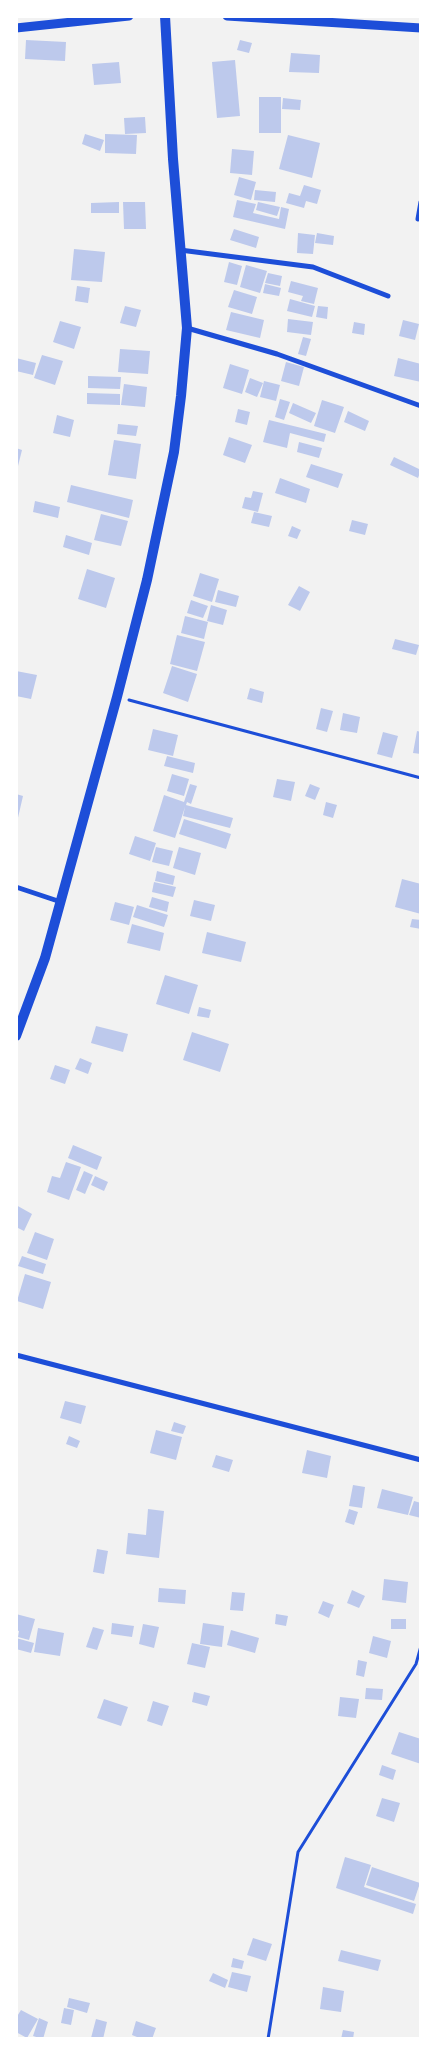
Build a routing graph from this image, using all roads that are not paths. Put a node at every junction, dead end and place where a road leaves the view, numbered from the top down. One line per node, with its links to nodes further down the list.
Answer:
1 (129, 16): 4 (street)
2 (165, 16): 8 (main road)
3 (227, 16): 5 (street)
4 (16, 28)
5 (421, 28)
6 (421, 202): 7 (street)
7 (418, 219)
8 (180, 250): 9 (street); 10 (main road)
9 (388, 296)
10 (187, 328): 11 (street); 13 (main road)
11 (421, 406)
12 (16, 887): 13 (street)
13 (61, 902): 14 (main road)
14 (16, 1036)
15 (16, 1356): 16 (street)
16 (421, 1460)

